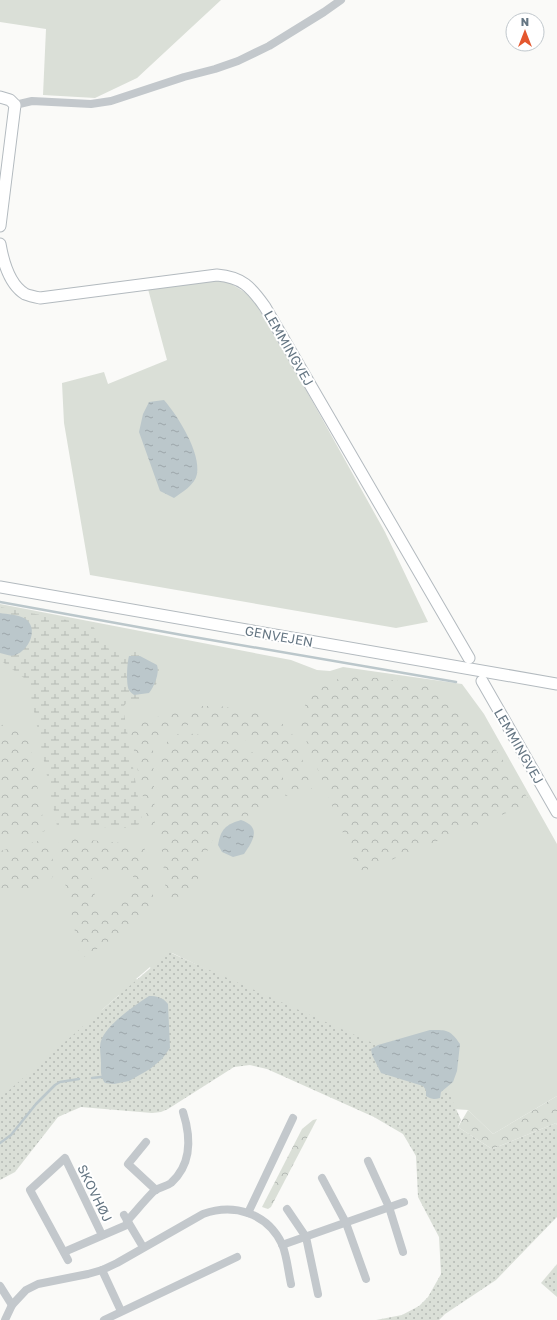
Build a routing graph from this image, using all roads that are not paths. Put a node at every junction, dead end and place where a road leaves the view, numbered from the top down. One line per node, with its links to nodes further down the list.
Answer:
1 (341, 0): 3 (street)
2 (0, 97): 3 (street)
3 (16, 105): 4 (street)
4 (0, 226)
5 (0, 244): 7 (street, LEMMINGVEJ)
6 (0, 587): 9 (street, GENVEJEN)
7 (469, 658)
8 (482, 681): 10 (street, LEMMINGVEJ)
9 (557, 684)
10 (557, 812)
11 (182, 1112): 16 (street, SKOVHØJ)
12 (293, 1118): 20 (street)
13 (146, 1142): 16 (street)
14 (368, 1161): 18 (street)
15 (322, 1178): 22 (street)
16 (156, 1190): 21 (street, SKOVHØJ)
17 (404, 1202): 18 (street)
18 (389, 1207): 22 (street); 28 (street)
19 (287, 1209): 24 (street)
20 (248, 1213): 25 (street); 26 (street)
21 (126, 1220): 23 (street, SKOVHØJ); 26 (street, SKOVHØJ)
22 (346, 1223): 24 (street); 32 (street)
23 (102, 1235): 27 (street, SKOVHØJ); 27 (street, SKOVHØJ)
24 (306, 1237): 25 (street); 35 (street)
25 (282, 1245): 33 (street)
26 (143, 1247): 31 (street)
27 (64, 1252): 30 (street, SKOVHØJ)
28 (404, 1252)
29 (237, 1257): 37 (street)
30 (68, 1260)
31 (102, 1270): 36 (street); 37 (street)
32 (366, 1280)
33 (291, 1284)
34 (0, 1286): 36 (street)
35 (318, 1294)
36 (12, 1305): 38 (street)
37 (122, 1311): 39 (street)
38 (5, 1320)
39 (104, 1320)

